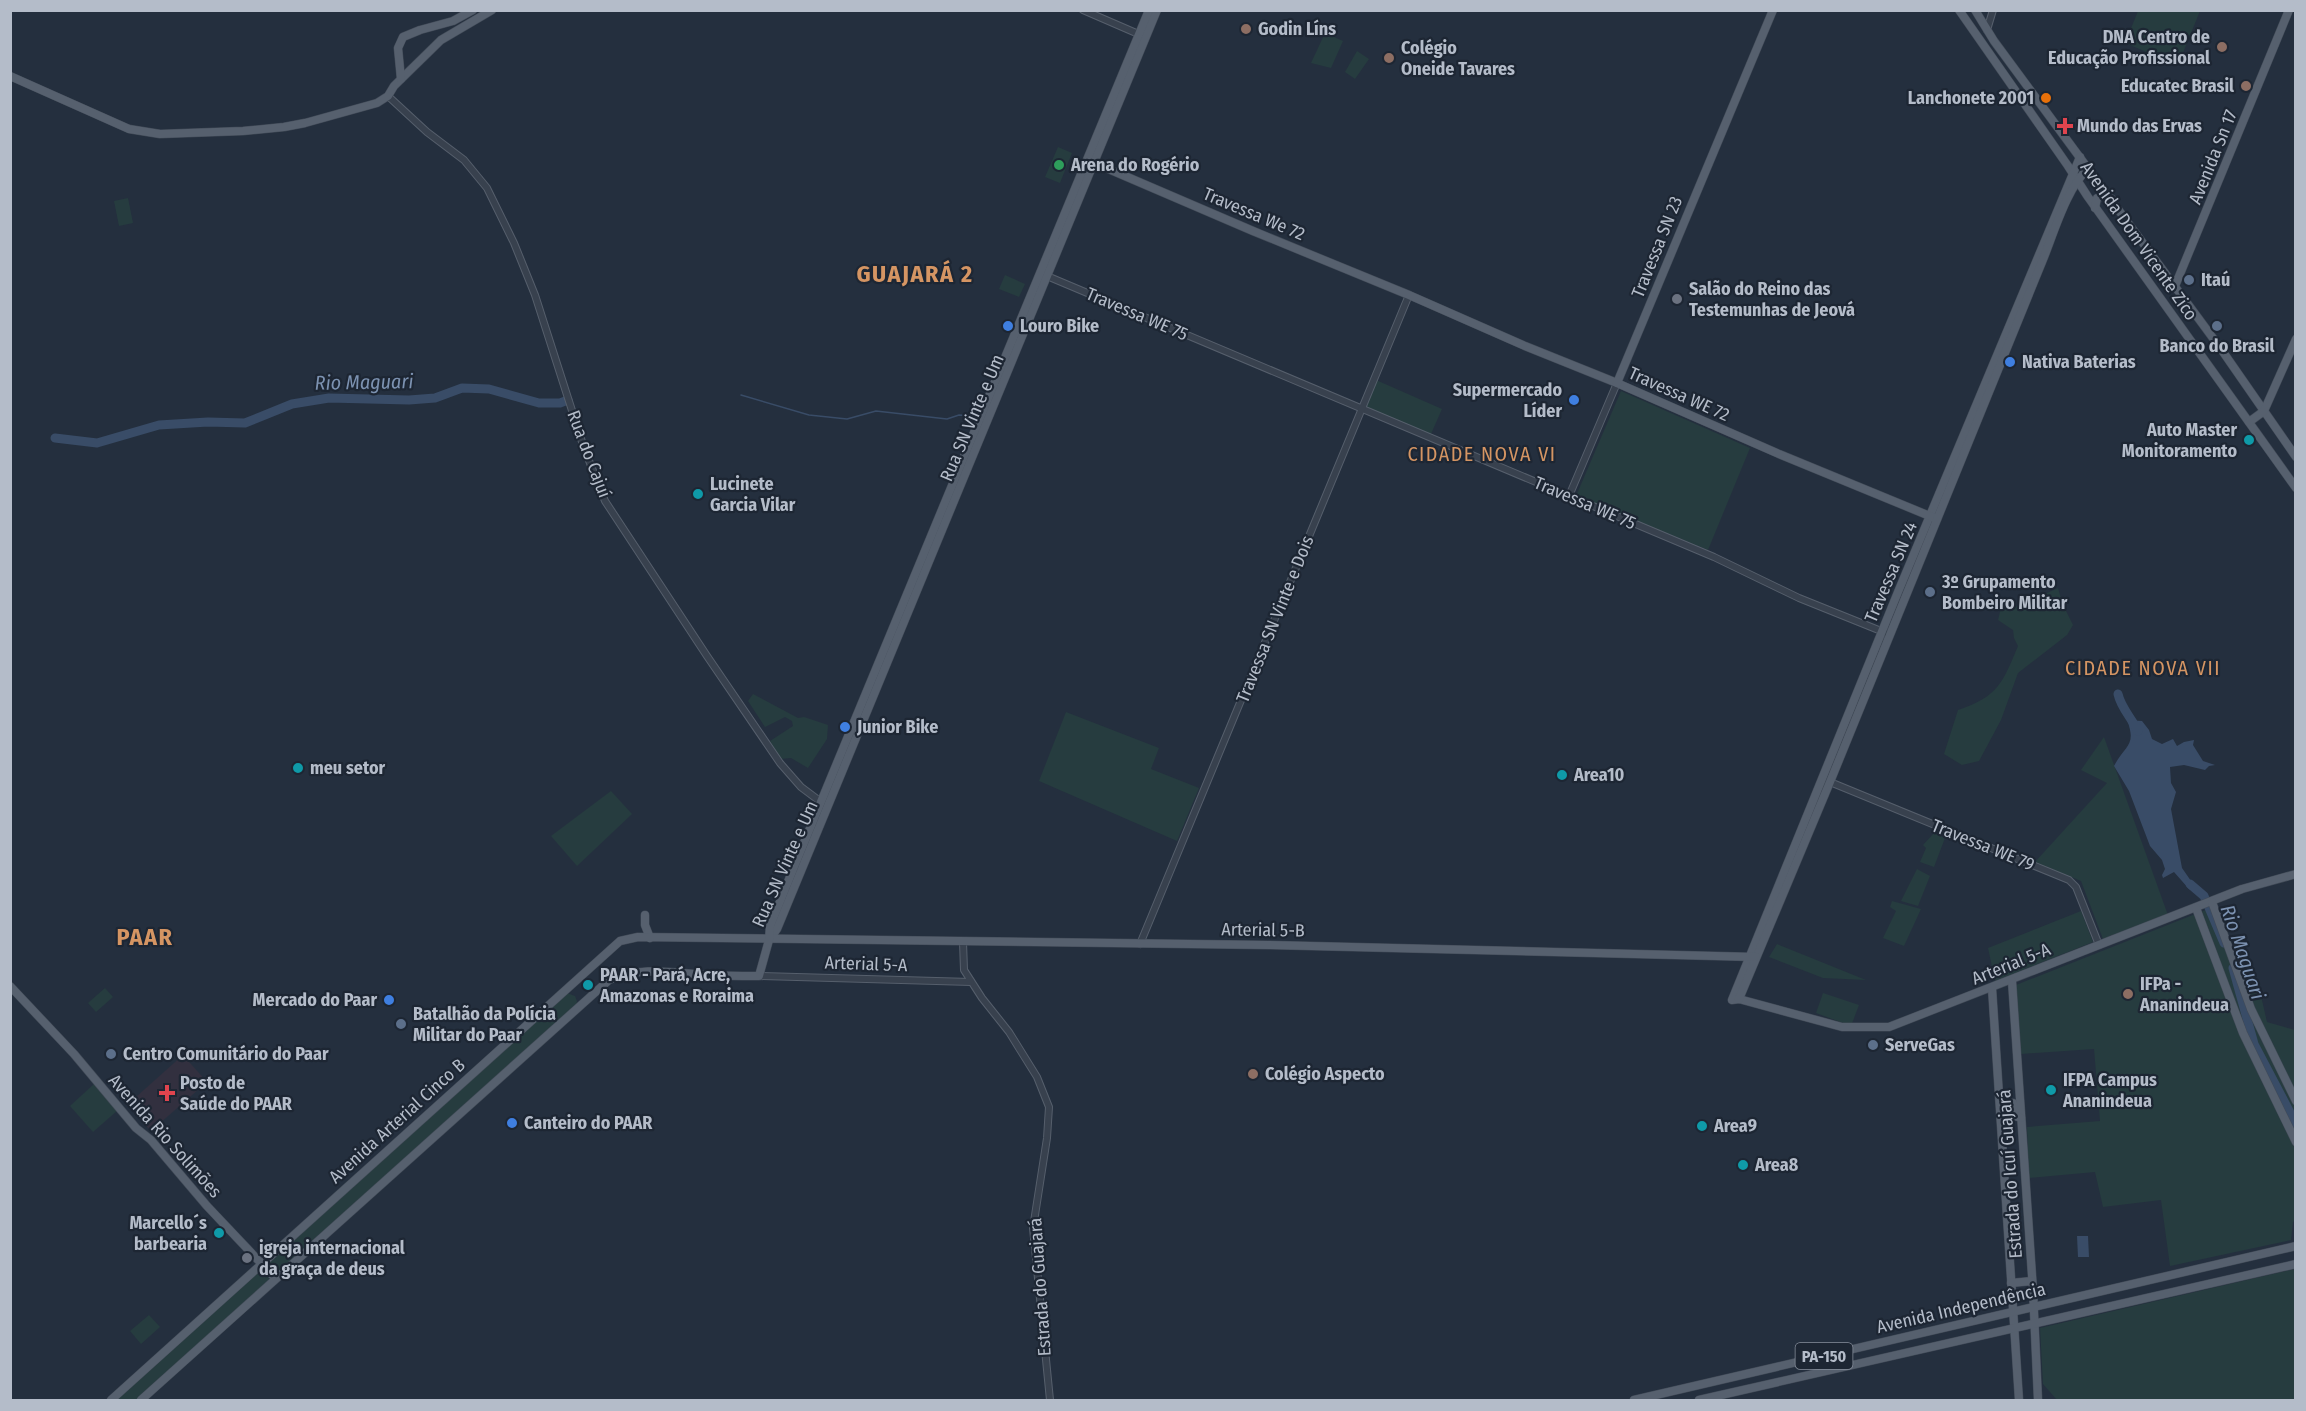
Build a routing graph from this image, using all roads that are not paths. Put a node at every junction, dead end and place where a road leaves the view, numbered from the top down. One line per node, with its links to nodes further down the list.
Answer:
1 (473, 10): 14 (main road)
2 (492, 10): 14 (main road)
3 (1083, 10): 11 (street)
4 (1773, 10): 27 (main road, Travessa SN 23)
5 (1959, 10): 19 (main road, Avenida Dom Vicente Zico)
6 (1975, 10): 10 (main road, Avenida Dom Vicente Zico)
7 (1993, 10): 10 (street)
8 (2289, 10): 24 (main road, Avenida Sn 17)
9 (1152, 13): 11 (main road)
10 (1986, 30): 16 (main road, Avenida Dom Vicente Zico)
11 (1142, 35): 12 (main road)
12 (1132, 61): 17 (main road, Rua SN Vinte e Um); 17 (main road, Rua SN Vinte e Um)
13 (10, 76): 15 (main road)
14 (401, 79): 15 (main road)
15 (388, 96): 39 (street, Rua do Cajuí)
16 (2080, 157): 18 (main road, Avenida Dom Vicente Zico); 19 (main road, Travessa SN 24)
17 (1091, 161): 23 (main road, Rua SN Vinte e Um); 25 (main road, Travessa We 72); 32 (main road, Rua SN Vinte e Um)
18 (2089, 168): 20 (main road, Travessa SN 24); 21 (main road, Avenida Dom Vicente Zico)
19 (2073, 173): 20 (main road, Avenida Dom Vicente Zico); 35 (main road, Travessa SN 24)
20 (2078, 181): 22 (main road, Avenida Dom Vicente Zico); 35 (main road, Travessa SN 24)
21 (2112, 198): 22 (main road); 24 (main road, Avenida Dom Vicente Zico)
22 (2095, 208): 30 (main road, Avenida Dom Vicente Zico)
23 (1047, 276): 28 (street, Travessa WE 75); 32 (main road, Rua SN Vinte e Um)
24 (2175, 286): 29 (main road, Avenida Dom Vicente Zico)
25 (1409, 295): 27 (main road, Travessa WE 72); 28 (street, Travessa SN Vinte e Dois)
26 (2295, 339): 29 (main road)
27 (1617, 383): 34 (street, Travessa SN 23); 35 (main road, Travessa WE 72)
28 (1362, 408): 34 (street, Travessa WE 75); 48 (street, Travessa SN Vinte e Dois)
29 (2264, 411): 30 (main road); 31 (main road, Avenida Dom Vicente Zico)
30 (2250, 421): 33 (main road)
31 (2295, 457)
32 (957, 483): 37 (main road, Rua SN Vinte e Um)
33 (2295, 488)
34 (1569, 496): 36 (street, Travessa WE 75)
35 (1934, 517): 36 (main road, Travessa SN 24)
36 (1886, 633): 38 (main road, Travessa SN 24); 50 (main road, Travessa SN 24)
37 (865, 706): 39 (main road, Rua SN Vinte e Um); 40 (main road, Rua SN Vinte e Um)
38 (1830, 783): 49 (street, Travessa WE 79); 50 (main road, Travessa SN 24)
39 (821, 802): 40 (main road, Rua SN Vinte e Um)
40 (803, 854): 46 (main road, Rua SN Vinte e Um)
41 (2295, 874): 42 (main road, Arterial 5-A)
42 (2212, 902): 43 (main road, Arterial 5-A); 57 (main road)
43 (2199, 907): 49 (main road, Arterial 5-A); 60 (main road)
44 (645, 915): 45 (main road)
45 (650, 938): 46 (main road, Avenida Arterial Cinco B); 62 (main road, Avenida Arterial Cinco B)
46 (769, 940): 47 (main road, Arterial 5-B); 51 (main road, Rua SN Vinte e Um)
47 (963, 942): 48 (main road, Arterial 5-B); 53 (street)
48 (1140, 944): 50 (main road, Arterial 5-B)
49 (2099, 945): 52 (main road, Arterial 5-A)
50 (1753, 956): 56 (main road, Travessa SN 24)
51 (759, 976): 53 (street, Arterial 5-A); 64 (main road)
52 (2012, 981): 55 (main road, Arterial 5-A); 59 (main road, Estrada do Icuí Guajará)
53 (971, 982): 77 (street, Estrada do Guajará)
54 (10, 986): 62 (main road, Avenida Rio Solimões)
55 (1992, 988): 56 (main road, Arterial 5-A); 58 (main road, Estrada do Icuí Guajará)
56 (1736, 1000)
57 (2295, 1101)
58 (2000, 1103): 59 (main road); 67 (main road, Estrada do Icuí Guajará)
59 (2021, 1118): 66 (main road, Estrada do Icuí Guajará)
60 (2295, 1142)
61 (2295, 1246): 65 (main road, Avenida Independência / PA-150)
62 (261, 1263): 64 (main road, Avenida Rio Solimões); 75 (main road, Avenida Arterial Cinco B)
63 (2295, 1264): 68 (main road, Avenida Independência / PA-150)
64 (275, 1278): 76 (main road)
65 (2150, 1280): 68 (main road); 69 (main road, Avenida Independência / PA-150)
66 (2032, 1281): 67 (main road); 69 (main road, Estrada do Icuí Guajará)
67 (2011, 1283): 70 (main road, Estrada do Icuí Guajará)
68 (2146, 1298): 71 (main road, Avenida Independência / PA-150)
69 (2033, 1306): 70 (main road, Avenida Independência / PA-150); 71 (main road, Estrada do Icuí Guajará)
70 (2013, 1311): 72 (main road, Estrada do Icuí Guajará); 73 (main road, Avenida Independência / PA-150)
71 (2034, 1323): 72 (main road, Avenida Independência / PA-150); 81 (main road, Estrada do Icuí Guajará)
72 (2014, 1328): 74 (main road, Avenida Independência / PA-150); 80 (main road, Estrada do Icuí Guajará)
73 (1900, 1339): 74 (main road); 78 (main road, Avenida Independência / PA-150)
74 (1902, 1354): 79 (main road, Avenida Independência / PA-150)
75 (111, 1401)
76 (141, 1401)
77 (1050, 1401)
78 (1635, 1401)
79 (1699, 1401)
80 (2019, 1401)
81 (2037, 1401)

